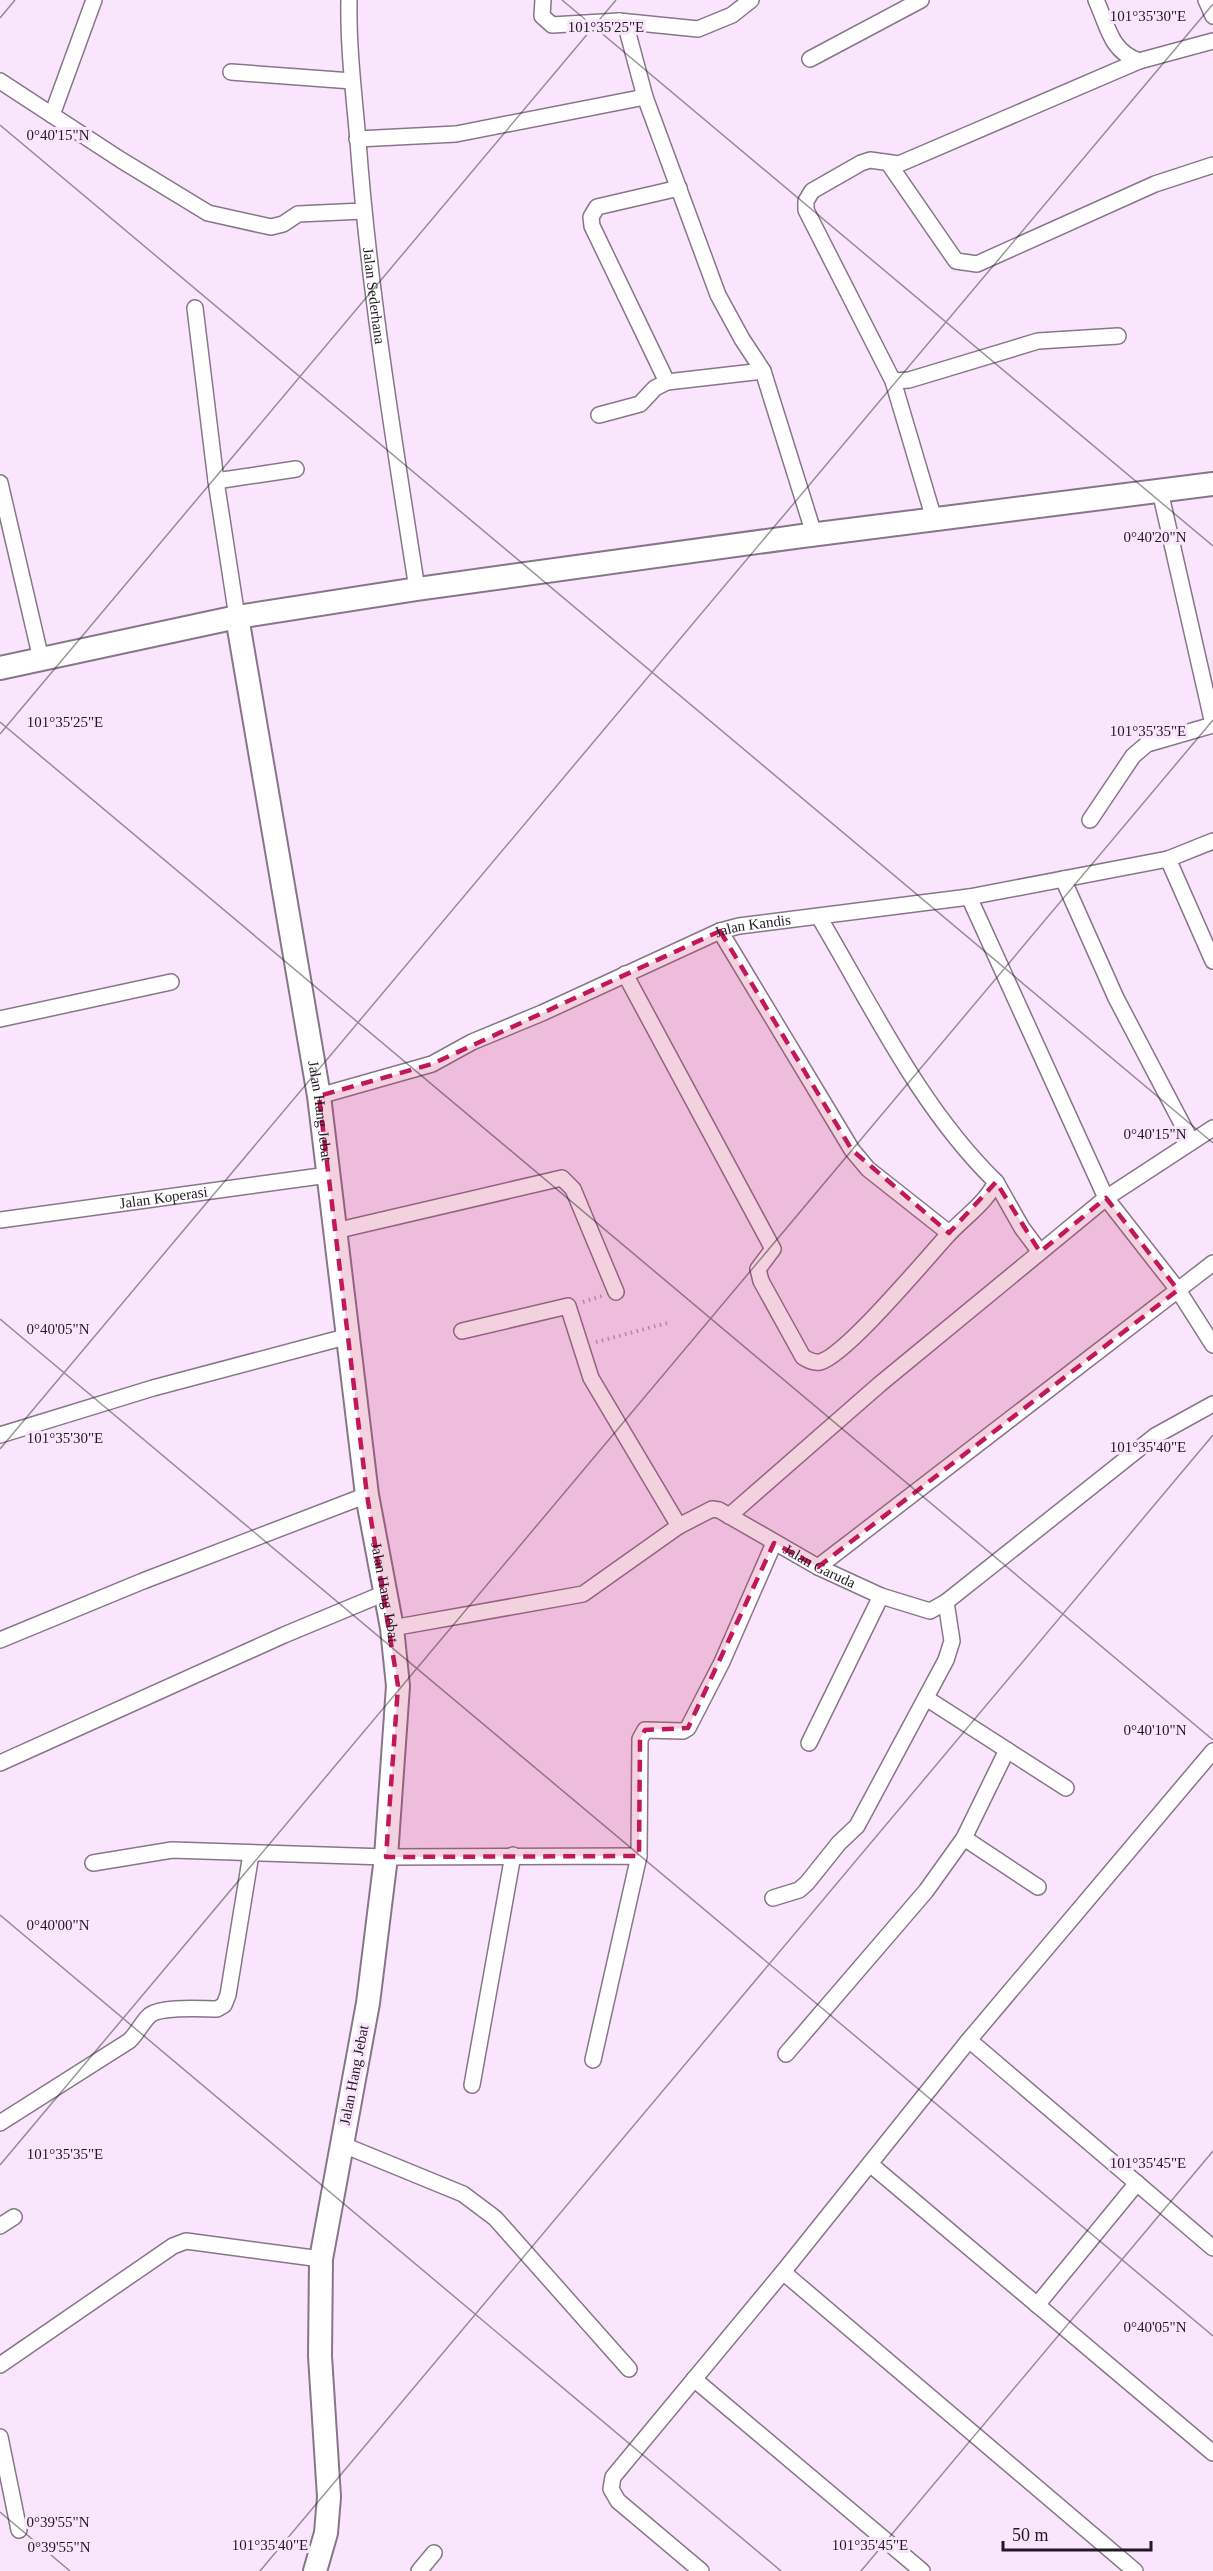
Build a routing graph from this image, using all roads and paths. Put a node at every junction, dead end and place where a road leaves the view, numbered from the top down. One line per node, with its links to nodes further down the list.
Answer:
1 (94, 0): 17 (street)
2 (349, 0): 15 (street, Jalan Sederhana)
3 (543, 0): 9 (street)
4 (751, 0): 9 (street)
5 (921, 0): 11 (street)
6 (1096, 0): 12 (street)
7 (1206, 0): 8 (street)
8 (1213, 16)
9 (619, 21): 16 (street)
10 (1213, 41): 12 (street)
11 (810, 59)
12 (1139, 61): 19 (street)
13 (231, 72): 15 (street)
14 (0, 81): 17 (street)
15 (352, 81): 18 (street, Jalan Sederhana)
16 (645, 98): 18 (street); 21 (street)
17 (52, 115): 22 (street)
18 (357, 139): 22 (street, Jalan Sederhana)
19 (889, 164): 20 (street); 26 (street)
20 (1213, 165)
21 (679, 188): 25 (street); 27 (street)
22 (363, 211): 36 (street, Jalan Sederhana)
23 (195, 308): 30 (street)
24 (1118, 336): 26 (street)
25 (763, 371): 27 (street); 35 (street)
26 (894, 381): 34 (street)
27 (667, 382): 28 (street)
28 (598, 415)
29 (296, 469): 30 (street)
30 (216, 481): 37 (street)
31 (0, 483): 38 (street)
32 (1213, 484): 33 (street)
33 (1160, 491): 34 (street); 40 (street)
34 (934, 519): 35 (street)
35 (814, 534): 36 (street)
36 (417, 589): 37 (street)
37 (237, 617): 38 (street); 52 (street, Jalan Hang Jebat)
38 (40, 659): 39 (street)
39 (0, 668)
40 (1213, 724): 41 (street)
41 (1090, 820)
42 (1213, 841): 43 (street, Jalan Kandis)
43 (1168, 859): 44 (street, Jalan Kandis); 48 (street)
44 (1063, 879): 45 (street, Jalan Kandis); 54 (street)
45 (969, 897): 46 (street, Jalan Kandis); 57 (street)
46 (819, 917): 47 (street, Jalan Kandis); 56 (street)
47 (720, 931): 49 (street, Jalan Kandis); 60 (street)
48 (1213, 961)
49 (625, 974): 52 (street, Jalan Kandis); 60 (street)
50 (171, 982): 51 (street)
51 (0, 1019)
52 (319, 1096): 55 (street, Jalan Hang Jebat)
53 (1213, 1128): 54 (street)
54 (1191, 1141): 57 (street)
55 (328, 1175): 58 (street, Jalan Koperasi); 59 (street, Jalan Hang Jebat)
56 (996, 1182): 60 (street); 61 (street)
57 (1106, 1198): 61 (street); 63 (street)
58 (0, 1220)
59 (335, 1231): 64 (street); 68 (street, Jalan Hang Jebat)
60 (949, 1233)
61 (1040, 1252): 74 (street)
62 (1213, 1263): 63 (street)
63 (1178, 1290): 69 (street); 77 (street)
64 (616, 1292): 65 (path)
65 (568, 1306): 67 (street); 70 (street)
66 (671, 1322): 70 (path)
67 (462, 1331)
68 (349, 1336): 72 (street); 73 (street, Jalan Hang Jebat)
69 (1213, 1345)
70 (581, 1346): 75 (street)
71 (1213, 1404): 80 (street, Jalan Garuda)
72 (0, 1435)
73 (367, 1496): 78 (street, Jalan Hang Jebat); 82 (street)
74 (729, 1516): 75 (street, Jalan Garuda); 76 (street, Jalan Garuda)
75 (679, 1526): 81 (street, Jalan Garuda)
76 (774, 1543): 77 (street, Jalan Garuda); 92 (street)
77 (818, 1567): 79 (street, Jalan Garuda)
78 (385, 1593): 81 (street, Jalan Hang Jebat); 87 (street)
79 (880, 1596): 80 (street, Jalan Garuda); 84 (street)
80 (946, 1602): 83 (street)
81 (392, 1628): 93 (street, Jalan Hang Jebat)
82 (0, 1640)
83 (926, 1698): 85 (street); 96 (street)
84 (809, 1743)
85 (1007, 1750): 88 (street); 89 (street)
86 (1213, 1752): 97 (street)
87 (0, 1763)
88 (1066, 1788)
89 (964, 1838): 95 (street); 98 (street)
90 (251, 1854): 93 (street); 94 (street); 101 (street)
91 (513, 1855): 92 (street); 93 (street); 100 (street)
92 (639, 1856): 99 (street)
93 (386, 1857): 102 (street, Jalan Hang Jebat)
94 (93, 1863)
95 (1038, 1887)
96 (773, 1898)
97 (969, 2040): 103 (street); 104 (street)
98 (786, 2054)
99 (592, 2060)
100 (472, 2085)
101 (0, 2123)
102 (341, 2144): 108 (street, Jalan Hang Jebat); 112 (street)
103 (870, 2164): 109 (street); 110 (street)
104 (1137, 2183): 107 (street); 110 (street)
105 (14, 2217): 106 (street)
106 (0, 2226)
107 (1213, 2248)
108 (321, 2259): 111 (street); 118 (street, Jalan Hang Jebat)
109 (783, 2272): 113 (street); 122 (street)
110 (1037, 2305): 115 (street)
111 (0, 2365)
112 (629, 2369)
113 (694, 2379): 120 (street); 121 (street)
114 (0, 2438): 116 (street)
115 (1213, 2453)
116 (19, 2530)
117 (434, 2553): 119 (street)
118 (315, 2571)
119 (419, 2571)
120 (701, 2571)
121 (922, 2571)
122 (1135, 2571)

